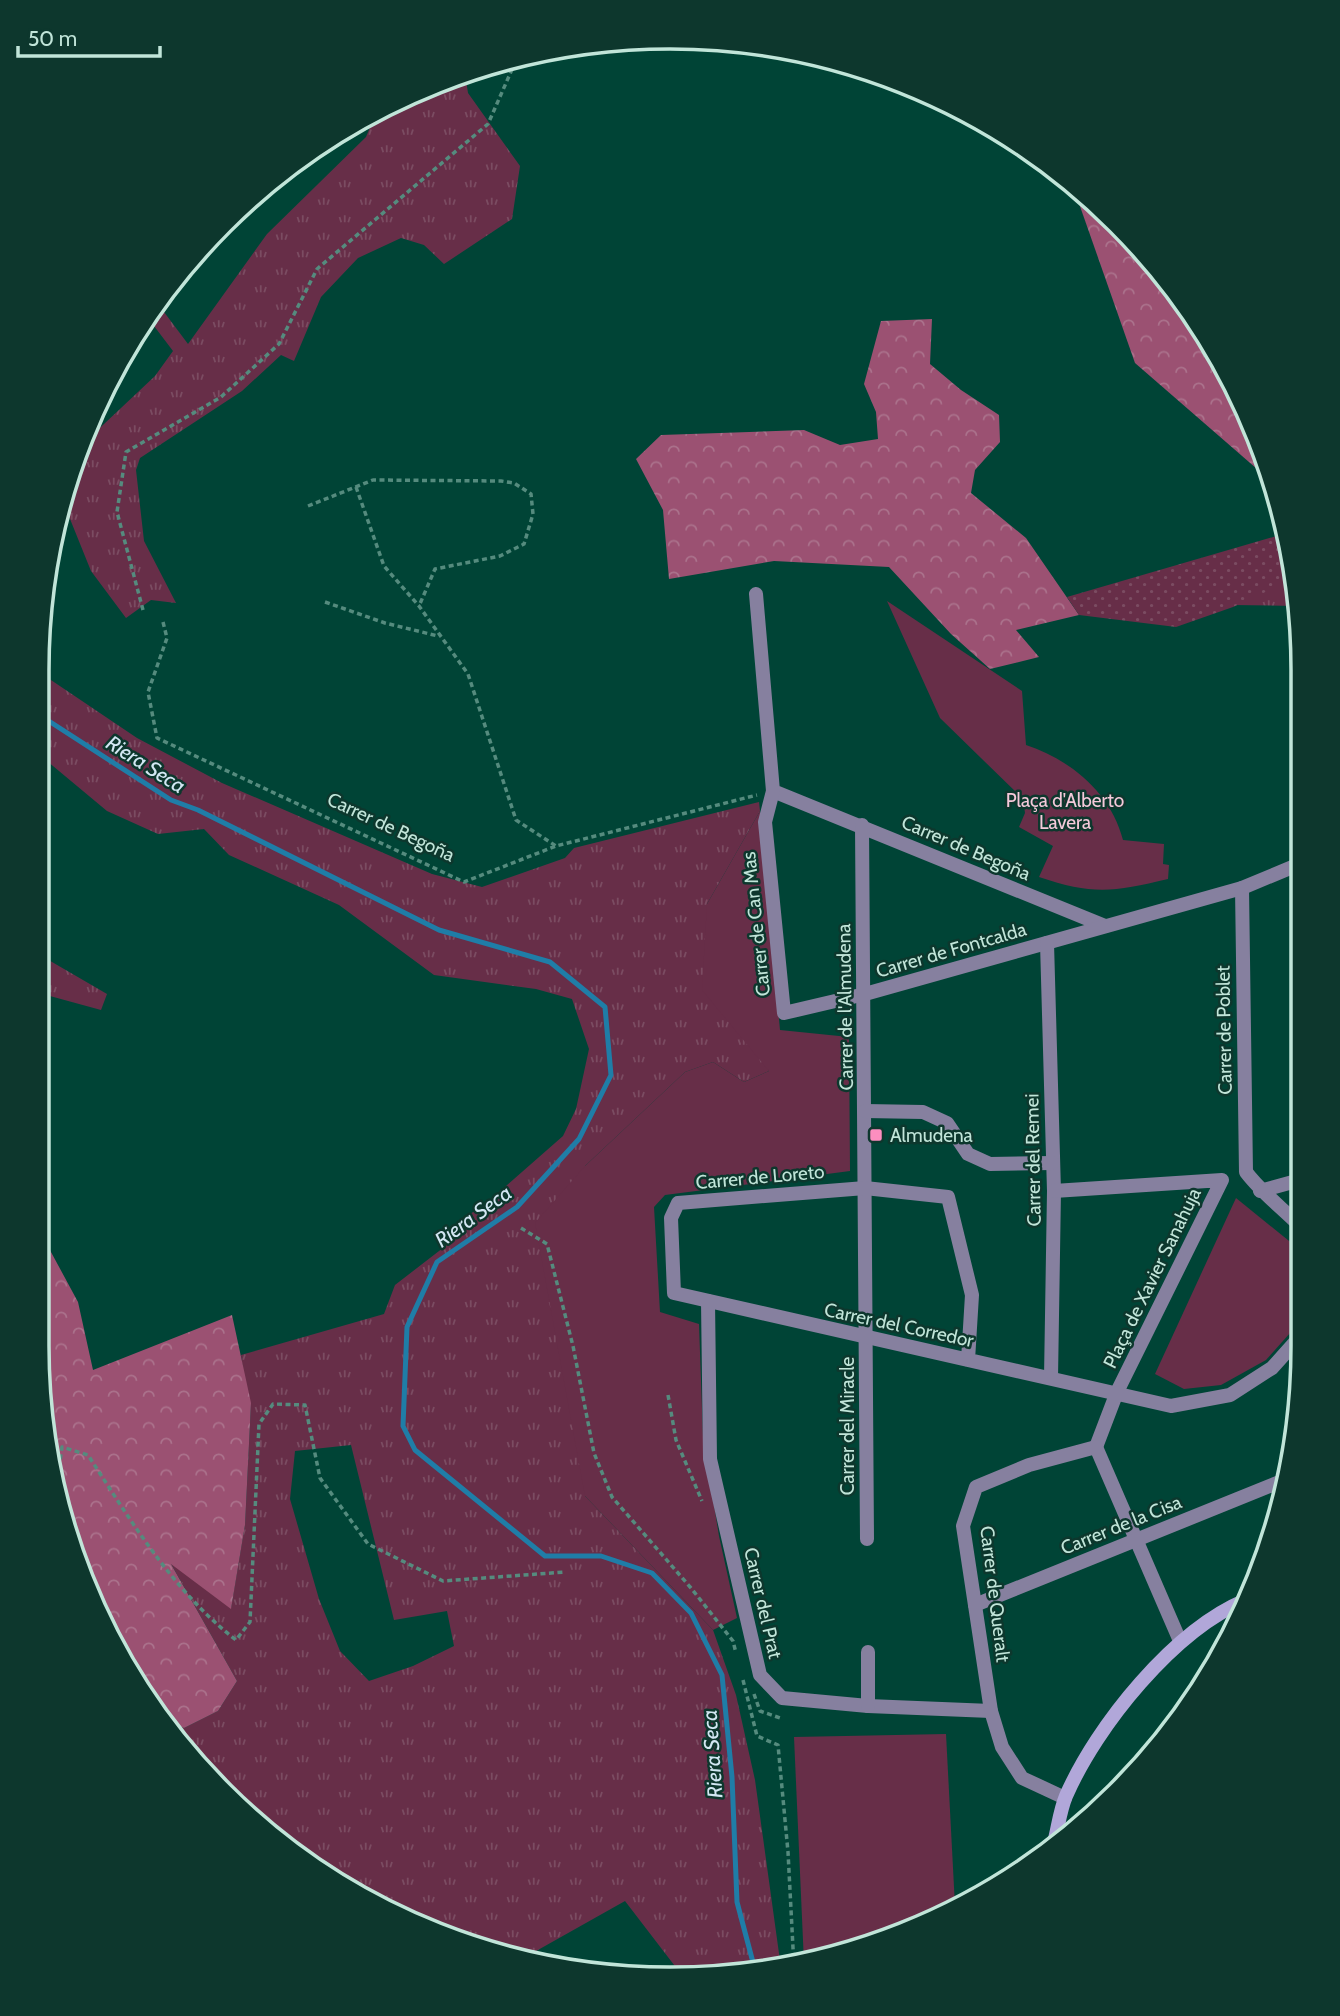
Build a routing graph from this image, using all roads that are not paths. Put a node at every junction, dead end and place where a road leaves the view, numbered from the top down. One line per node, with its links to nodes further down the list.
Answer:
1 (755, 594): 2 (street)
2 (773, 791): 3 (street, Carrer de Begoña); 8 (street, Carrer de Can Mas)
3 (862, 825): 6 (street, Carrer de Begoña); 8 (street, Carrer de l'Almudena)
4 (1291, 868): 5 (street)
5 (1242, 888): 6 (street); 14 (street, Carrer de Poblet)
6 (1105, 926): 7 (street)
7 (1047, 943): 8 (street, Carrer de Fontcalda); 10 (street, Carrer del Remei)
8 (865, 994): 9 (street, Carrer de l'Almudena)
9 (865, 1111): 10 (street); 12 (street, Carrer de l'Almudena)
10 (1054, 1163): 13 (street, Carrer del Remei)
11 (1291, 1182): 14 (street)
12 (865, 1188): 16 (street, Carrer de Loreto); 18 (street, Carrer del Miracle); 20 (street, Carrer de Loreto)
13 (1054, 1191): 21 (street, Carrer del Remei); 22 (street, Plaça de Xavier Sanahuja)
14 (1260, 1191): 15 (street)
15 (1291, 1217)
16 (674, 1293): 17 (street, Carrer del Corredor)
17 (708, 1301): 18 (street, Carrer del Corredor); 31 (street, Carrer del Prat)
18 (866, 1339): 20 (street, Carrer del Corredor); 25 (street, Carrer del Miracle)
19 (1291, 1347): 22 (street, Plaça de Xavier Sanahuja)
20 (968, 1360): 21 (street, Carrer del Corredor)
21 (1051, 1378): 22 (street, Carrer del Corredor)
22 (1117, 1392): 23 (street, Plaça de Xavier Sanahuja)
23 (1096, 1447): 26 (street); 27 (street, Carrer de Queralt)
24 (1275, 1484): 26 (street, Carrer de la Cisa)
25 (867, 1539)
26 (1136, 1540): 27 (street, Carrer de la Cisa); 29 (street)
27 (975, 1605): 32 (street, Carrer de Queralt)
28 (1234, 1605): 29 (street)
29 (1181, 1641): 33 (street)
30 (868, 1653): 31 (street)
31 (868, 1706): 32 (street, Carrer del Prat)
32 (991, 1711): 33 (street, Carrer de Queralt)
33 (1065, 1798): 34 (street)
34 (1057, 1832)

